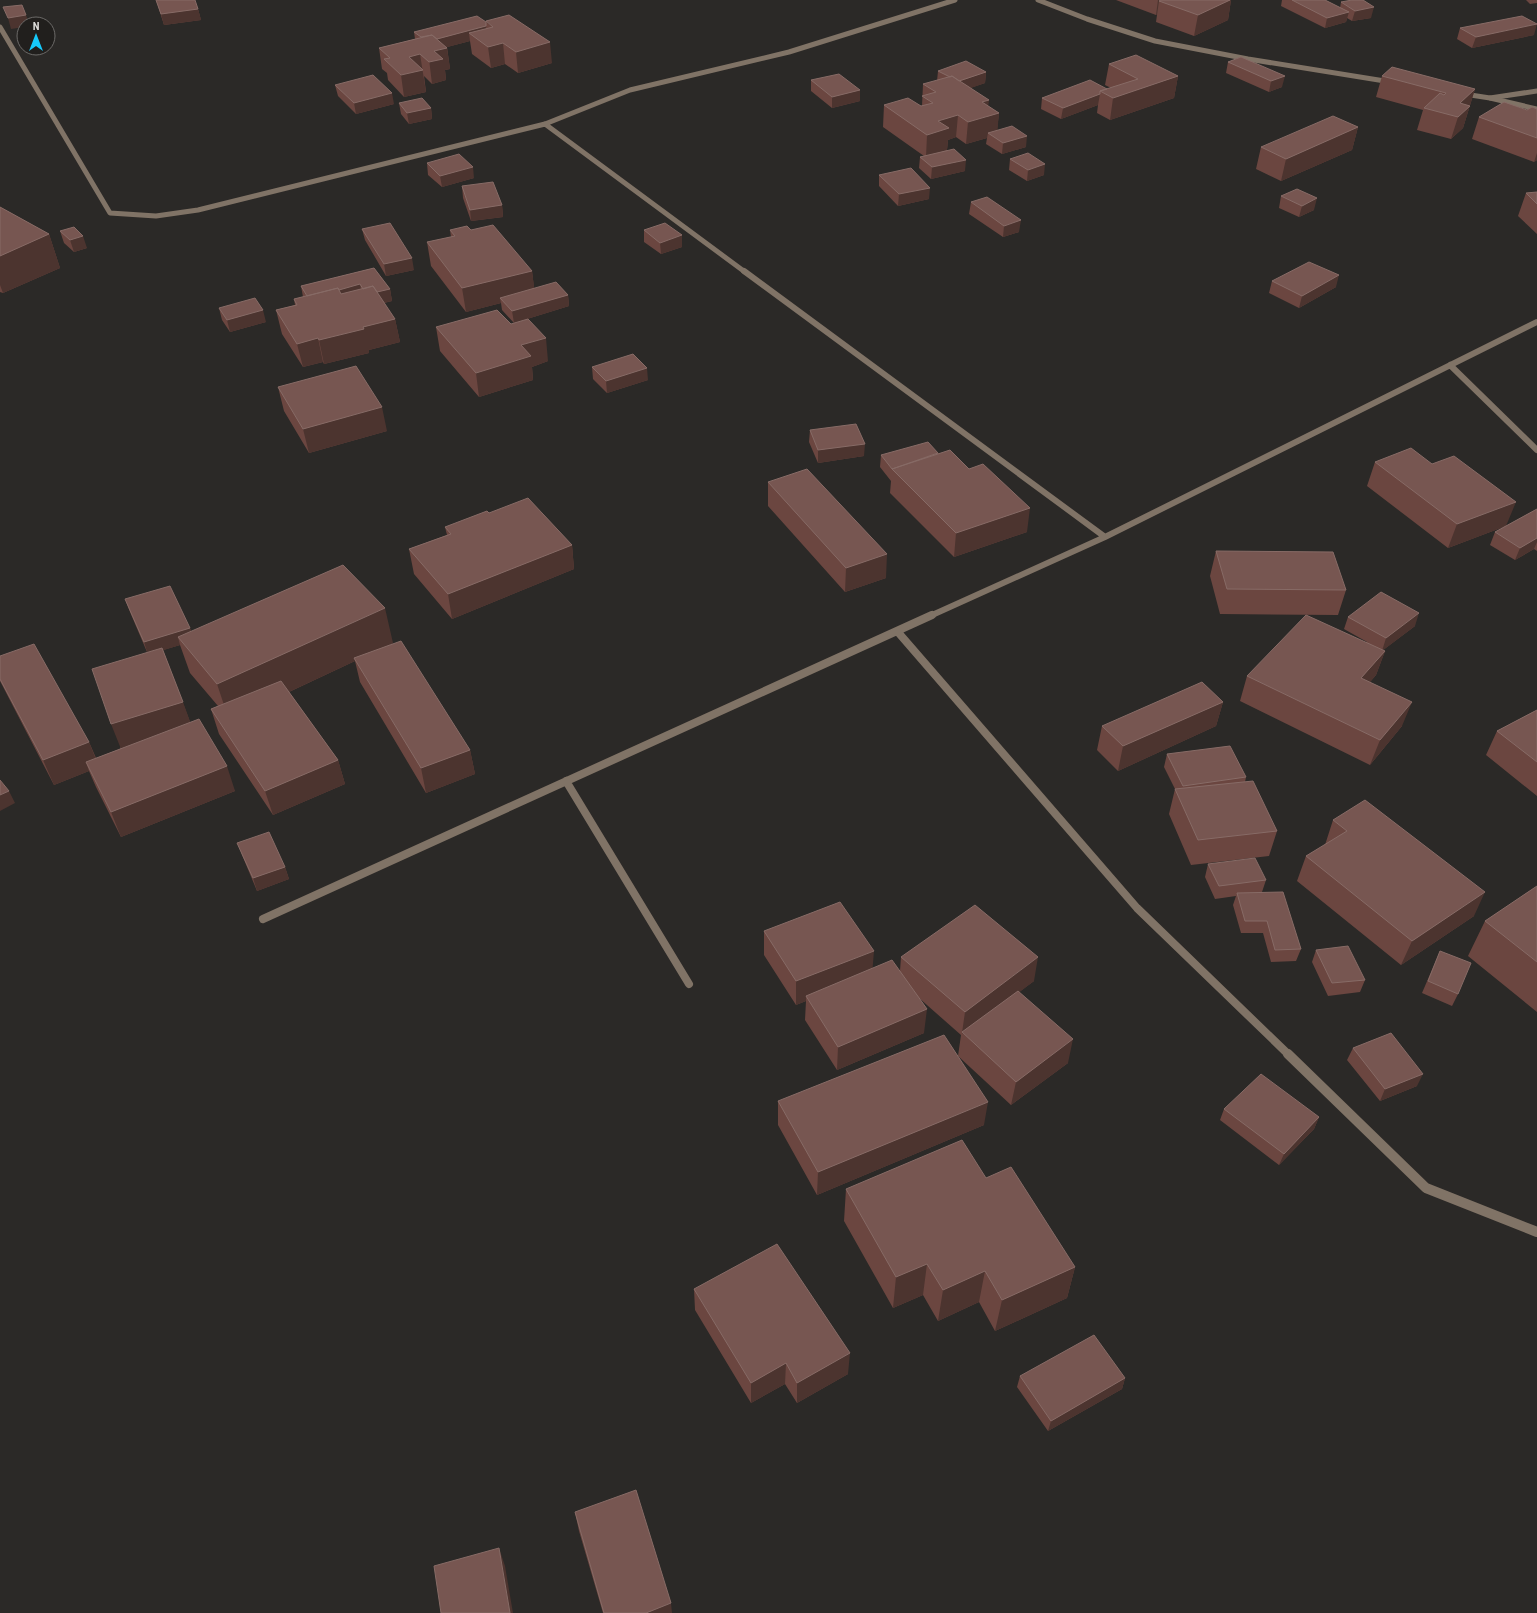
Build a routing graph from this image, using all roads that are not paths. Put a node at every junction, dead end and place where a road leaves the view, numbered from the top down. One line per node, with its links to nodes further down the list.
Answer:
1 (955, 0): 9 (street)
2 (1038, 0): 4 (street)
3 (0, 27): 9 (street)
4 (1399, 84)
5 (1537, 91): 7 (street)
6 (1460, 93): 7 (street)
7 (1490, 98): 8 (street)
8 (1537, 109)
9 (546, 124): 13 (street)
10 (1537, 322): 11 (street)
11 (1450, 365): 12 (street); 13 (street)
12 (1537, 450)
13 (1105, 537): 14 (street)
14 (897, 631): 15 (street); 18 (street)
15 (566, 781): 16 (street); 17 (street)
16 (263, 919)
17 (689, 984)
18 (1537, 1232)

